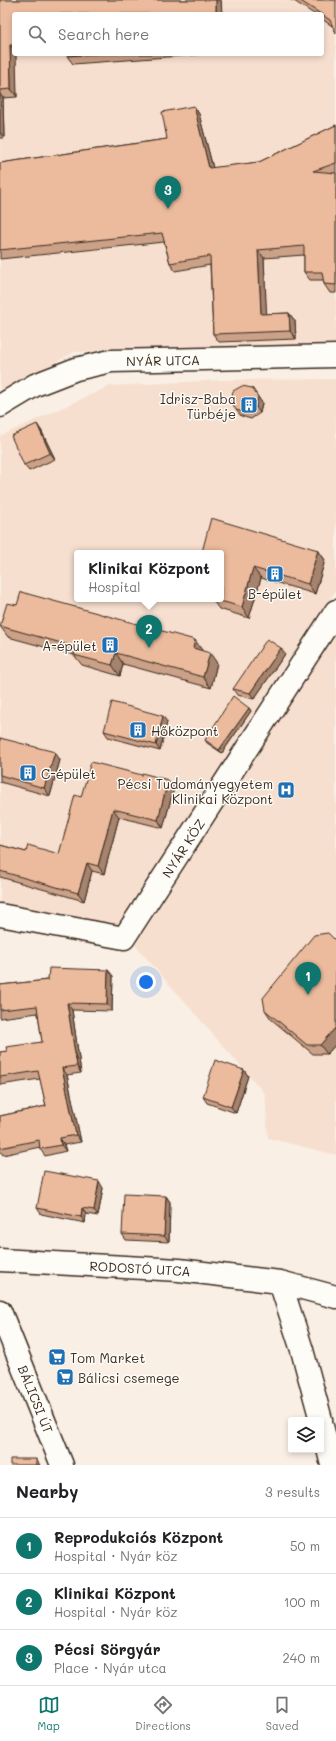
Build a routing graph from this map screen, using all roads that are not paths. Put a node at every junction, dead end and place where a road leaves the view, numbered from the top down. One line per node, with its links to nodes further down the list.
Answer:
1 (336, 356): 2 (street, NYÁR UTCA)
2 (0, 406)
3 (336, 611): 4 (street, NYÁR KÖZ)
4 (0, 916)
5 (0, 1260): 6 (street, RODOSTÓ UTCA)
6 (280, 1282): 7 (street, RODOSTÓ UTCA); 10 (street)
7 (336, 1297)
8 (0, 1311): 9 (street, BÁLICSI ÚT)
9 (4, 1333): 12 (street, BÁLICSI ÚT)
10 (320, 1417)
11 (324, 1433): 13 (street)
12 (62, 1465)
13 (332, 1465)

